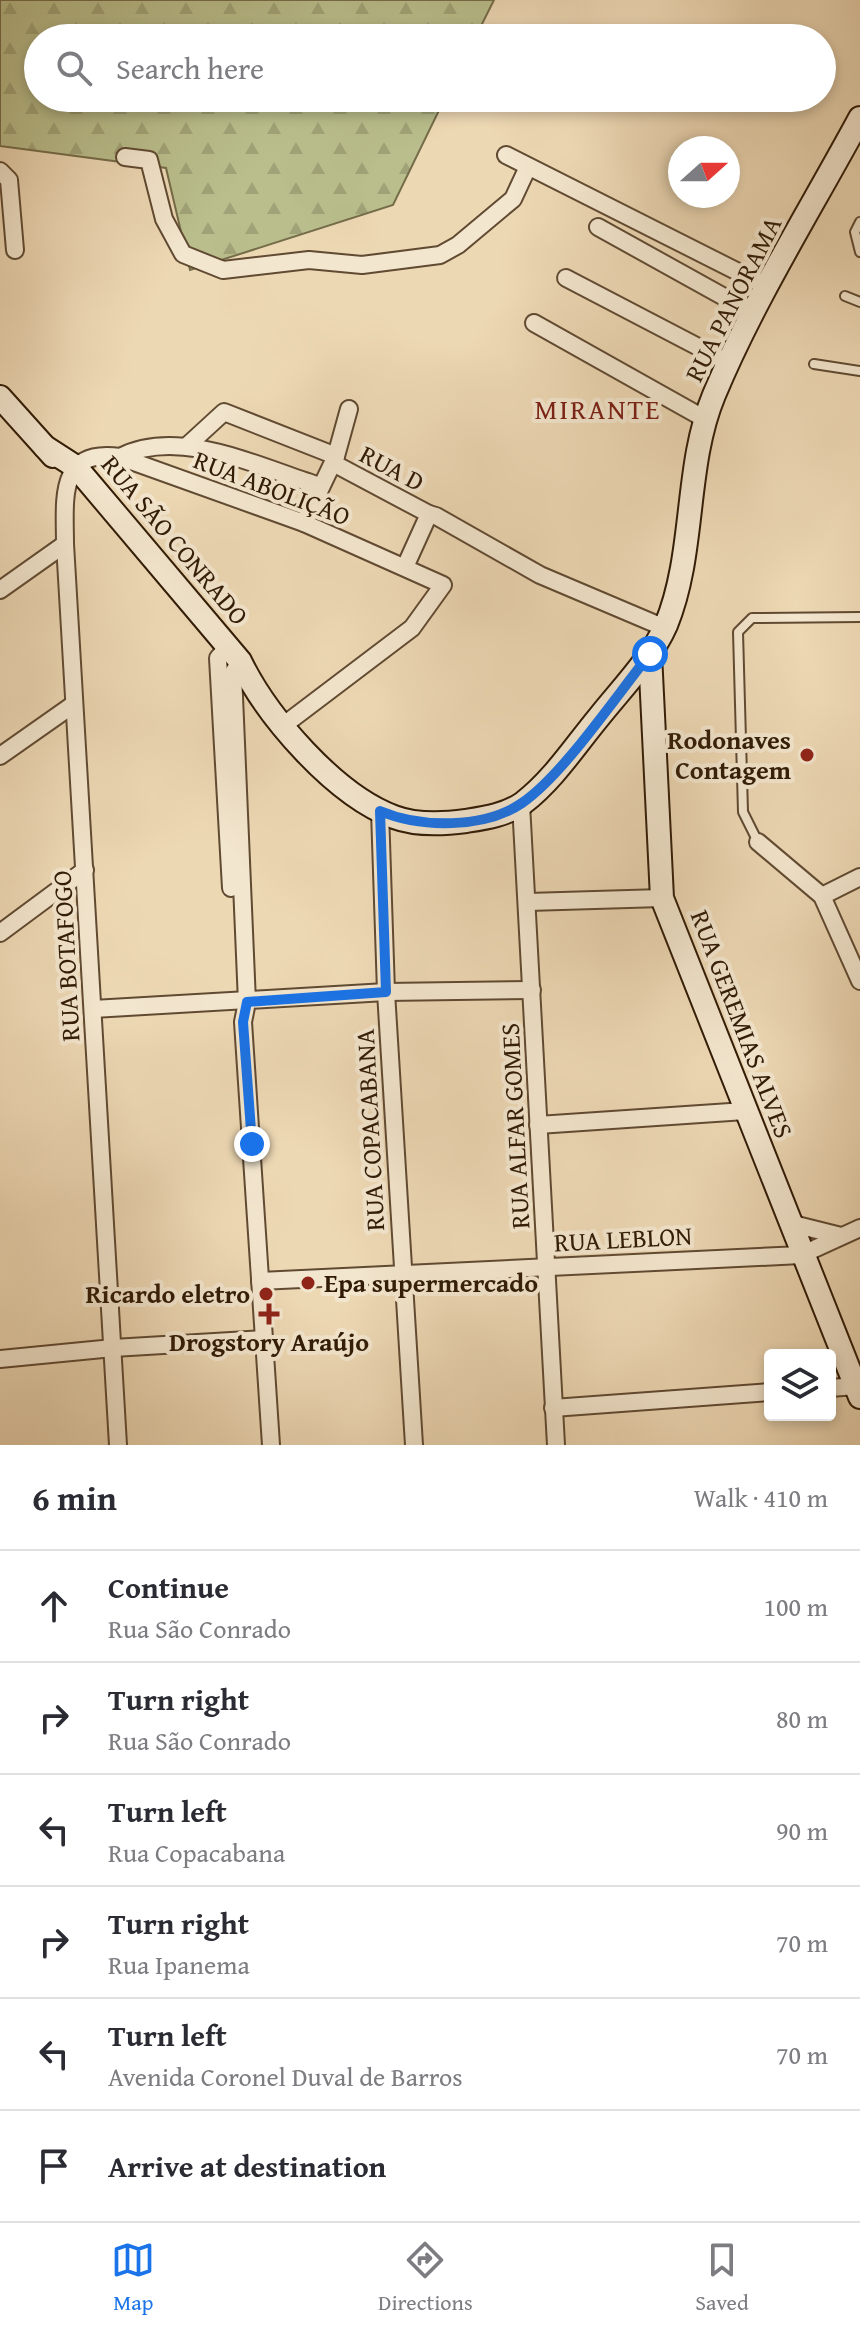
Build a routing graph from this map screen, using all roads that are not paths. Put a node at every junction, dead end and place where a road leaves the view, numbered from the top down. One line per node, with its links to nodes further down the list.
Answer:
1 (860, 118): 11 (street, RUA PANORAMA)
2 (506, 155): 4 (street)
3 (125, 157): 4 (street)
4 (527, 169): 11 (street)
5 (0, 171): 8 (street)
6 (860, 222): 9 (lane)
7 (598, 227): 14 (street)
8 (15, 250)
9 (860, 252)
10 (566, 278): 16 (street)
11 (768, 287): 14 (street, RUA PANORAMA)
12 (845, 296): 13 (lane)
13 (860, 302)
14 (753, 313): 16 (street, RUA PANORAMA)
15 (534, 323): 21 (street)
16 (729, 363): 21 (street, RUA PANORAMA)
17 (814, 364): 18 (lane)
18 (860, 371)
19 (0, 397): 25 (street, RUA SÃO CONRADO)
20 (349, 409): 24 (street)
21 (705, 419): 34 (street, RUA PANORAMA)
22 (188, 445): 23 (street, RUA ABOLIÇÃO); 24 (street, RUA ABOLIÇÃO); 27 (street, RUA ABOLIÇÃO)
23 (120, 457): 25 (street, RUA ABOLIÇÃO); 29 (street, RUA ABOLIÇÃO)
24 (334, 460): 27 (street); 28 (street, RUA D)
25 (72, 472): 30 (street, RUA BOTAFOGO); 36 (street, RUA SÃO CONRADO)
26 (381, 476): 28 (street, RUA ABOLIÇÃO)
27 (320, 486): 29 (street)
28 (433, 515): 31 (street); 34 (street, RUA ABOLIÇÃO)
29 (304, 523): 31 (street, RUA ABOLIÇÃO)
30 (65, 544): 32 (street); 37 (street, RUA BOTAFOGO)
31 (405, 567): 38 (street, RUA ABOLIÇÃO)
32 (0, 590)
33 (860, 617): 42 (lane)
34 (665, 628): 35 (street, RUA PANORAMA)
35 (650, 654): 40 (street, RUA SÃO CONRADO); 46 (street, RUA GEREMIAS ALVES)
36 (234, 664): 38 (street, RUA SÃO CONRADO); 52 (street)
37 (74, 704): 39 (street); 43 (street, RUA BOTAFOGO)
38 (284, 725): 41 (street, RUA SÃO CONRADO)
39 (0, 756)
40 (521, 804): 41 (street, RUA SÃO CONRADO); 47 (street, RUA ALFAR GOMES)
41 (380, 811): 51 (street, RUA COPACABANA)
42 (758, 842): 45 (street)
43 (85, 870): 48 (street); 53 (street, RUA BOTAFOGO)
44 (860, 877): 45 (street)
45 (822, 896): 49 (street)
46 (662, 898): 47 (street); 54 (street, RUA GEREMIAS ALVES)
47 (528, 902): 50 (street, RUA ALFAR GOMES)
48 (0, 933)
49 (860, 981)
50 (532, 990): 51 (street); 55 (street, RUA ALFAR GOMES)
51 (386, 992): 52 (street); 61 (street, RUA COPACABANA)
52 (242, 1003): 53 (street); 62 (street)
53 (93, 1009): 64 (street, RUA BOTAFOGO)
54 (745, 1111): 55 (street); 56 (street, RUA GEREMIAS ALVES)
55 (538, 1125): 60 (street, RUA ALFAR GOMES)
56 (789, 1223): 58 (street); 59 (street, RUA GEREMIAS ALVES)
57 (860, 1228): 58 (street, RUA LEBLON)
58 (841, 1236): 59 (street, RUA LEBLON)
59 (801, 1255): 60 (street, RUA LEBLON); 68 (street, RUA GEREMIAS ALVES)
60 (547, 1266): 61 (street, RUA LEBLON); 69 (street, RUA ALFAR GOMES)
61 (402, 1273): 62 (street, RUA LEBLON); 72 (street, RUA COPACABANA)
62 (260, 1281): 63 (street)
63 (263, 1339): 64 (street); 71 (street)
64 (113, 1348): 65 (street); 70 (street, RUA BOTAFOGO)
65 (0, 1359)
66 (836, 1389): 68 (street)
67 (764, 1392): 69 (street)
68 (858, 1392)
69 (553, 1408): 73 (street, RUA ALFAR GOMES)
70 (118, 1445)
71 (271, 1445)
72 (414, 1445)
73 (556, 1445)

